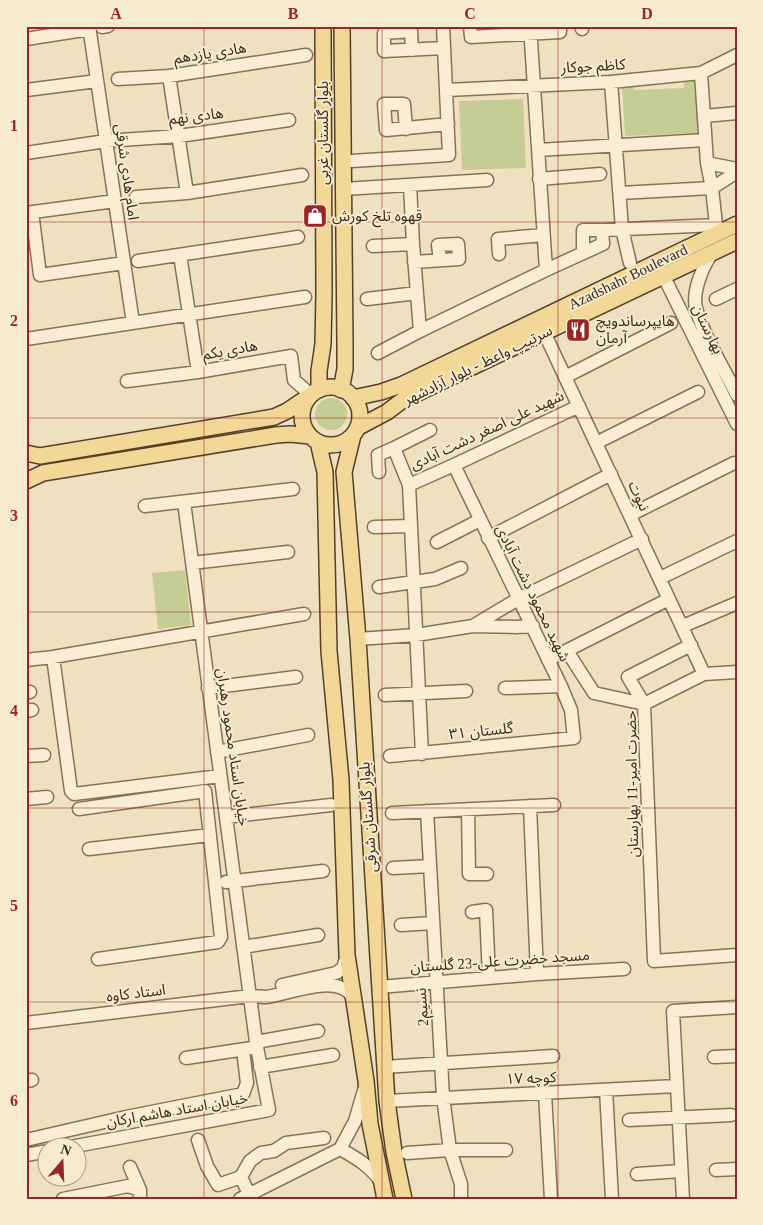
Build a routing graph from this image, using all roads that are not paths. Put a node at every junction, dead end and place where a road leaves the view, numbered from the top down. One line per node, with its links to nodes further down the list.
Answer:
1 (323, 26): 79 (main road, بلوار گلستان غربی)
2 (342, 26): 42 (main road, بلوار گلستان غربی)
3 (443, 26): 10 (street)
4 (560, 26): 6 (street)
5 (97, 27): 9 (street); 17 (street, امام هادی شرقی)
6 (530, 30): 8 (street); 19 (street)
7 (470, 31): 8 (street)
8 (494, 31)
9 (26, 39)
10 (444, 48): 11 (street); 21 (street)
11 (412, 50): 11 (street)
12 (306, 55): 15 (street, هادی یازدهم)
13 (737, 55): 14 (street, کاظم جوکار)
14 (701, 73): 18 (street, کاظم جوکار); 23 (street)
15 (169, 76): 16 (street, هادی یازدهم); 27 (street)
16 (118, 79)
17 (97, 81): 20 (street); 29 (street, امام هادی شرقی)
18 (611, 82): 19 (street, کاظم جوکار); 30 (street)
19 (535, 85): 21 (street, کاظم جوکار); 31 (street)
20 (26, 90)
21 (447, 90): 25 (street)
22 (737, 113): 23 (street)
23 (704, 116): 28 (street)
24 (289, 120): 27 (street, هادی نهم)
25 (448, 124): 26 (street); 33 (street)
26 (406, 129): 26 (street)
27 (179, 136): 29 (street, هادی نهم); 43 (street)
28 (705, 140): 30 (street); 34 (street)
29 (106, 141): 32 (street, هادی نهم); 46 (street, امام هادی شرقی)
30 (616, 145): 31 (street); 44 (street)
31 (538, 150): 38 (street)
32 (26, 152)
33 (351, 161)
34 (706, 163): 35 (street); 41 (street)
35 (737, 170): 41 (street)
36 (600, 174): 38 (street)
37 (302, 175): 43 (street)
38 (539, 179): 52 (street)
39 (487, 180): 40 (street)
40 (410, 185): 42 (street); 55 (street)
41 (712, 188): 44 (street); 50 (street)
42 (344, 189): 80 (main road, بلوار گلستان غربی)
43 (188, 193): 45 (street)
44 (620, 194): 49 (street)
45 (136, 197)
46 (115, 201): 47 (street); 64 (street, امام هادی شرقی)
47 (29, 212): 64 (street)
48 (737, 224): 50 (main road, Azadshahr Boulevard)
49 (622, 229): 50 (street); 51 (street); 65 (street)
50 (717, 229): 86 (main road, Azadshahr Boulevard)
51 (602, 230): 57 (street); 57 (street)
52 (543, 235): 59 (street); 66 (street)
53 (298, 237): 58 (street)
54 (737, 241): 60 (main road, سرتیپ واعظ - بلوار آزادشهر)
55 (412, 244): 56 (street); 63 (street)
56 (373, 246)
57 (583, 253): 66 (street)
58 (180, 254): 62 (street); 73 (street)
59 (499, 254)
60 (708, 258): 67 (main road, سرتیپ واعظ - بلوار آزادشهر); 89 (street, بهارستان)
61 (459, 259): 63 (street)
62 (138, 261)
63 (414, 262): 69 (street)
64 (124, 263): 74 (street, امام هادی شرقی)
65 (630, 263)
66 (546, 270): 76 (street)
67 (665, 278): 77 (main road, سرتیپ واعظ - بلوار آزادشهر); 92 (street, بهارستان)
68 (737, 289): 72 (street)
69 (417, 292): 71 (street); 76 (street)
70 (305, 297): 73 (street)
71 (367, 299)
72 (716, 299)
73 (189, 314): 74 (street); 82 (street)
74 (133, 323): 78 (street)
75 (671, 323): 83 (street)
76 (420, 331): 81 (street)
77 (544, 332): 83 (street, نبوت); 91 (main road, سرتیپ واعظ - بلوار آزادشهر)
78 (26, 339)
79 (323, 344): 80 (main road); 85 (main road, بلوار گلستان غربی)
80 (345, 345): 88 (main road, بلوار گلستان غربی)
81 (378, 353)
82 (198, 372): 84 (street, هادی یکم); 85 (street, هادی یکم)
83 (565, 377): 90 (street, نبوت)
84 (127, 381)
85 (315, 392): 88 (main road); 95 (main road); 98 (main road)
86 (381, 392): 88 (main road, Azadshahr Boulevard); 91 (main road)
87 (698, 392): 96 (street)
88 (347, 394): 94 (main road)
89 (737, 395)
90 (579, 406): 96 (street, نبوت); 100 (street, شهید علی اصغر دشت آبادی)
91 (386, 412): 94 (main road, سرتیپ واعظ - بلوار آزادشهر)
92 (737, 424)
93 (430, 430): 97 (street)
94 (355, 431): 95 (main road); 102 (main road, بلوار گلستان شرقی)
95 (314, 439): 101 (main road, بلوار گلستان شرقی); 105 (main road)
96 (596, 443): 104 (street, نبوت)
97 (394, 448): 103 (street); 106 (street)
98 (26, 453)
99 (734, 463): 110 (street)
100 (454, 465): 106 (street, شهید علی اصغر دشت آبادی); 111 (street, شهید محمود دشت آبادی)
101 (325, 472): 102 (main road); 159 (main road, بلوار گلستان شرقی)
102 (344, 472): 135 (main road, بلوار گلستان شرقی)
103 (379, 472)
104 (611, 474): 110 (street, نبوت); 114 (street)
105 (26, 481)
106 (408, 484): 112 (street)
107 (293, 489): 108 (street)
108 (184, 502): 109 (street); 119 (street, خیابان استاد محمود رهبران)
109 (145, 506)
110 (630, 515): 115 (street, نبوت)
111 (480, 520): 114 (street, شهید محمود دشت آبادی); 117 (street)
112 (410, 526): 113 (street); 122 (street)
113 (374, 527)
114 (488, 538): 125 (street, شهید محمود دشت آبادی)
115 (642, 539): 121 (street, نبوت); 125 (street)
116 (737, 541): 121 (street)
117 (436, 542)
118 (288, 552): 119 (street)
119 (192, 563): 133 (street, خیابان استاد محمود رهبران)
120 (461, 568): 122 (street)
121 (660, 578): 124 (street, نبوت)
122 (413, 582): 123 (street); 134 (street)
123 (379, 587)
124 (669, 598): 132 (street, نبوت); 137 (street)
125 (518, 599): 130 (street); 131 (street, شهید محمود دشت آبادی)
126 (737, 603): 127 (street)
127 (715, 613): 129 (street); 132 (street)
128 (304, 614): 133 (street)
129 (737, 615)
130 (473, 626): 131 (street); 134 (street)
131 (533, 626): 140 (street, شهید محمود دشت آبادی)
132 (683, 626): 136 (street, نبوت)
133 (201, 631): 138 (street); 145 (street, خیابان استاد محمود رهبران)
134 (416, 635): 135 (street); 148 (street)
135 (358, 639): 160 (main road, بلوار گلستان شرقی)
136 (691, 645): 142 (street, نبوت); 150 (street)
137 (567, 651): 140 (street); 150 (street)
138 (53, 657): 139 (street); 158 (street)
139 (26, 660)
140 (548, 660): 144 (street, شهید محمود دشت آبادی)
141 (737, 672): 142 (street, حضرت امیر-11 بهارستان)
142 (704, 674): 150 (street, حضرت امیر-11 بهارستان)
143 (296, 678): 145 (street)
144 (561, 686): 146 (street); 152 (street, شهید محمود دشت آبادی)
145 (208, 688): 153 (street, خیابان استاد محمود رهبران)
146 (505, 688)
147 (466, 691): 148 (street)
148 (419, 692): 149 (street); 155 (street)
149 (385, 695)
150 (644, 704): 185 (street, حضرت امیر-11 بهارستان)
151 (308, 735): 153 (street)
152 (574, 738): 155 (street, گلستان ۳۱)
153 (217, 752): 158 (street, خیابان استاد محمود رهبران)
154 (44, 754): 156 (street)
155 (422, 754): 157 (street, گلستان ۳۱)
156 (26, 756)
157 (390, 756)
158 (220, 776): 170 (street, خیابان استاد محمود رهبران)
159 (341, 780): 160 (main road); 184 (main road, بلوار گلستان شرقی)
160 (366, 781): 191 (main road, بلوار گلستان شرقی)
161 (47, 796): 162 (street)
162 (26, 799)
163 (332, 805): 170 (street)
164 (554, 805): 165 (street)
165 (530, 806): 167 (street); 188 (street)
166 (79, 809): 171 (street)
167 (468, 809): 168 (street); 176 (street)
168 (427, 811): 169 (street); 173 (street, نسیم2)
169 (392, 812)
170 (226, 817): 177 (street, خیابان استاد محمود رهبران)
171 (210, 836): 172 (street); 178 (street)
172 (89, 849)
173 (430, 866): 174 (street); 180 (street, نسیم2)
174 (393, 868)
175 (323, 871): 177 (street)
176 (487, 874)
177 (234, 881): 178 (street); 183 (street, خیابان استاد محمود رهبران)
178 (215, 884): 186 (street)
179 (472, 912): 189 (street)
180 (433, 923): 181 (street); 190 (street, نسیم2)
181 (401, 925)
182 (318, 935): 183 (street)
183 (243, 947): 192 (street, خیابان استاد محمود رهبران)
184 (347, 955): 192 (street, استاد کاوه); 193 (main road, بلوار گلستان شرقی)
185 (737, 955)
186 (98, 960)
187 (624, 969): 188 (street, مسجد حضرت علی-23 گلستان)
188 (537, 974): 189 (street, مسجد حضرت علی-23 گلستان)
189 (489, 978): 190 (street, مسجد حضرت علی-23 گلستان)
190 (436, 982): 191 (street, مسجد حضرت علی-23 گلستان); 204 (street, نسیم2)
191 (379, 987): 206 (main road, بلوار گلستان شرقی)
192 (250, 996): 193 (street, استاد کاوه); 195 (street, استاد کاوه); 197 (street, خیابان استاد هاشم ارکان)
193 (352, 996): 207 (main road, بلوار گلستان شرقی)
194 (737, 1007): 208 (street)
195 (26, 1023)
196 (318, 1031): 197 (street)
197 (256, 1045): 198 (street); 205 (street, خیابان استاد هاشم ارکان)
198 (243, 1050): 203 (street); 217 (street)
199 (333, 1055): 205 (street)
200 (553, 1056): 204 (street)
201 (737, 1056): 202 (street)
202 (714, 1057)
203 (186, 1058)
204 (442, 1064): 206 (street); 211 (street, نسیم2)
205 (260, 1067): 219 (street, خیابان استاد هاشم ارکان)
206 (384, 1067): 212 (main road, بلوار گلستان شرقی)
207 (366, 1081): 220 (street); 230 (main road, بلوار گلستان شرقی)
208 (676, 1086): 209 (street, کوچه ۱۷); 214 (street)
209 (606, 1090): 210 (street, کوچه ۱۷); 237 (street)
210 (545, 1094): 211 (street, کوچه ۱۷); 236 (street)
211 (443, 1098): 212 (street, کوچه ۱۷); 221 (street, نسیم2)
212 (387, 1101): 234 (main road, بلوار گلستان شرقی)
213 (731, 1115): 214 (street)
214 (678, 1118): 215 (street); 227 (street)
215 (629, 1120)
216 (324, 1138): 229 (street)
217 (26, 1140)
218 (198, 1140): 229 (street)
219 (88, 1144)
220 (340, 1149): 230 (street); 232 (street)
221 (450, 1150): 222 (street); 223 (street); 235 (street, نسیم2)
222 (506, 1150)
223 (407, 1154)
224 (130, 1166): 231 (street)
225 (737, 1169): 226 (street)
226 (716, 1170)
227 (681, 1171): 228 (street); 238 (street)
228 (636, 1174)
229 (241, 1177): 232 (street)
230 (384, 1191)
231 (140, 1194): 233 (street)
232 (244, 1196)
233 (63, 1199)
234 (404, 1199)
235 (461, 1199)
236 (551, 1199)
237 (612, 1199)
238 (683, 1199)

